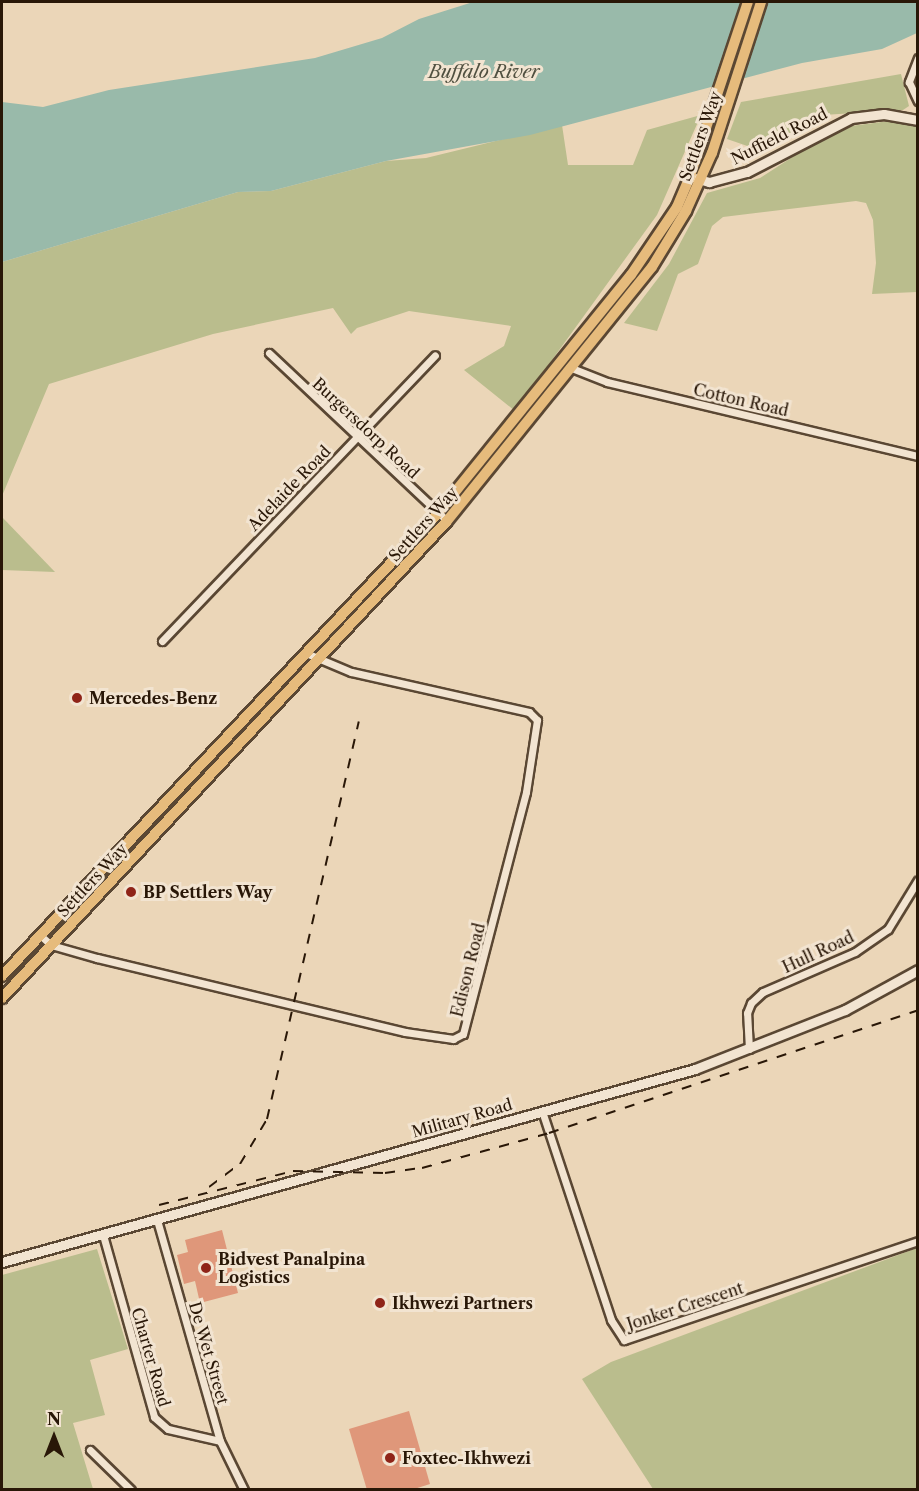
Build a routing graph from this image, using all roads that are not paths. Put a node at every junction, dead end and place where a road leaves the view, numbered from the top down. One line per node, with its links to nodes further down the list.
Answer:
1 (748, 2): 6 (main road, Settlers Way)
2 (761, 2): 6 (main road, Settlers Way)
3 (918, 58): 4 (street)
4 (918, 101)
5 (918, 120): 6 (street, Nuffield Road)
6 (695, 178): 9 (main road, Settlers Way); 10 (main road, Settlers Way)
7 (268, 352): 11 (street, Burgersdorp Road)
8 (435, 355): 11 (street, Adelaide Road)
9 (562, 361): 10 (street, Cotton Road); 13 (main road, Settlers Way)
10 (572, 369): 12 (street, Cotton Road); 14 (main road, Settlers Way)
11 (357, 437): 13 (street, Burgersdorp Road); 15 (street, Adelaide Road)
12 (918, 456)
13 (438, 513): 14 (street, Burgersdorp Road); 16 (main road, Settlers Way)
14 (447, 521): 17 (main road, Settlers Way)
15 (162, 641)
16 (306, 653): 17 (street, Edison Road); 19 (main road, Settlers Way)
17 (318, 660): 20 (main road, Settlers Way); 20 (street, Edison Road)
18 (918, 880): 24 (street, Hull Road)
19 (40, 935): 20 (street, Edison Road); 22 (main road, Settlers Way)
20 (51, 945): 23 (main road, Settlers Way)
21 (918, 970): 24 (street, Military Road)
22 (2, 976)
23 (2, 998)
24 (749, 1049): 25 (street, Military Road)
25 (542, 1111): 26 (street, Military Road); 28 (street, Jonker Crescent)
26 (157, 1220): 27 (street, Military Road); 30 (street, De Wet Street)
27 (104, 1234): 29 (street, Military Road); 30 (street, Charter Road)
28 (918, 1241)
29 (2, 1262)
30 (219, 1441): 33 (street, De Wet Street)
31 (90, 1450): 32 (street)
32 (126, 1489)
33 (244, 1490)

